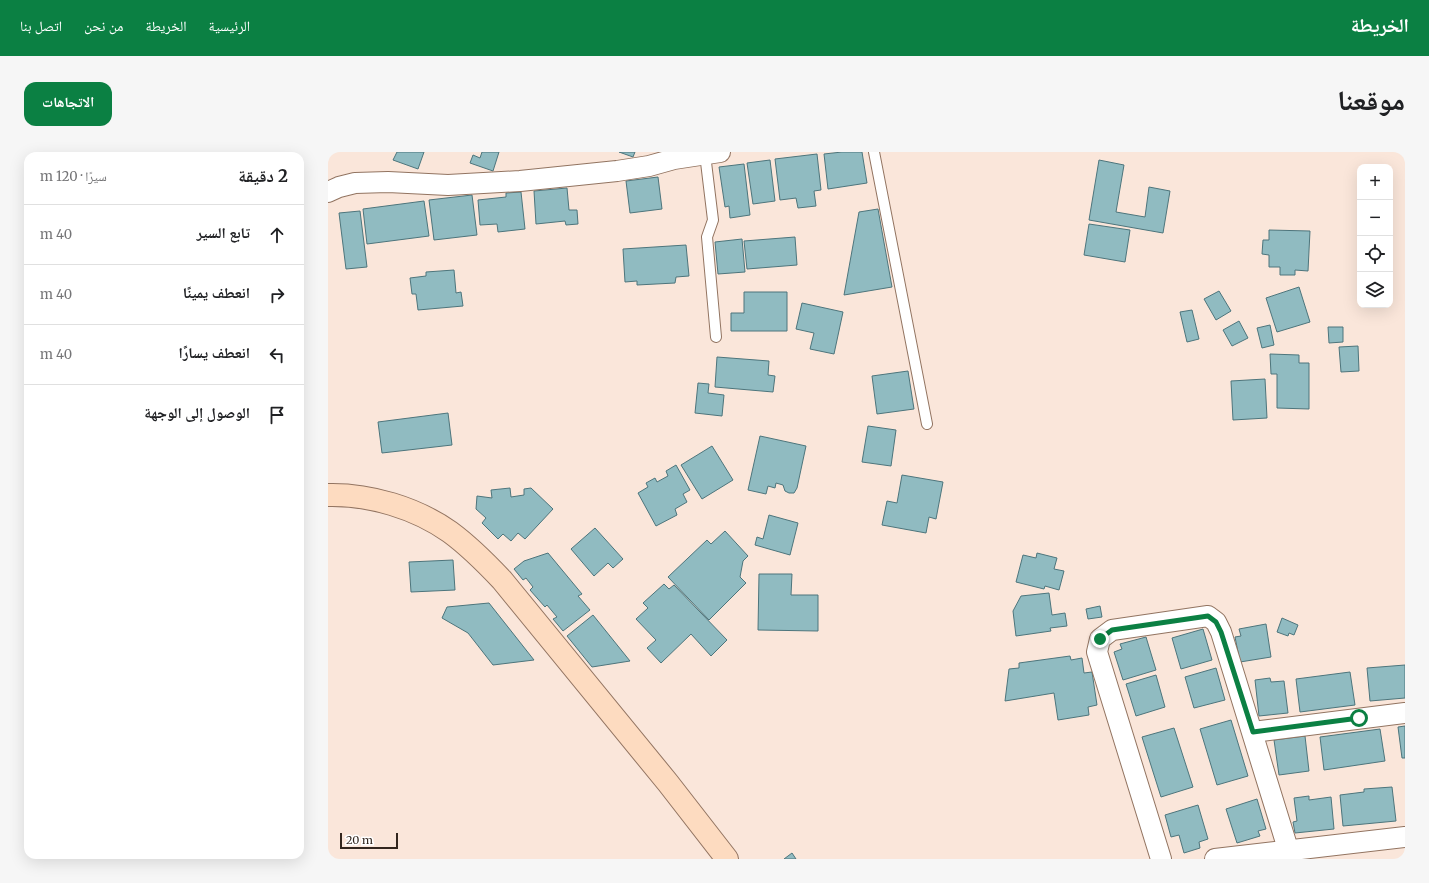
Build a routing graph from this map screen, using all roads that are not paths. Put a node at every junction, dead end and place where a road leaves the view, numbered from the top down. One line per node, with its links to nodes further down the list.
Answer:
1 (874, 152): 6 (lane)
2 (713, 153): 3 (street); 5 (lane)
3 (673, 155): 4 (street)
4 (332, 187)
5 (716, 337)
6 (927, 424)
7 (328, 494): 12 (street)
8 (1405, 713): 9 (street)
9 (1253, 732): 11 (street); 13 (street)
10 (1405, 836): 11 (street)
11 (1288, 849): 14 (street)
12 (727, 859)
13 (1161, 859)
14 (1215, 859)

